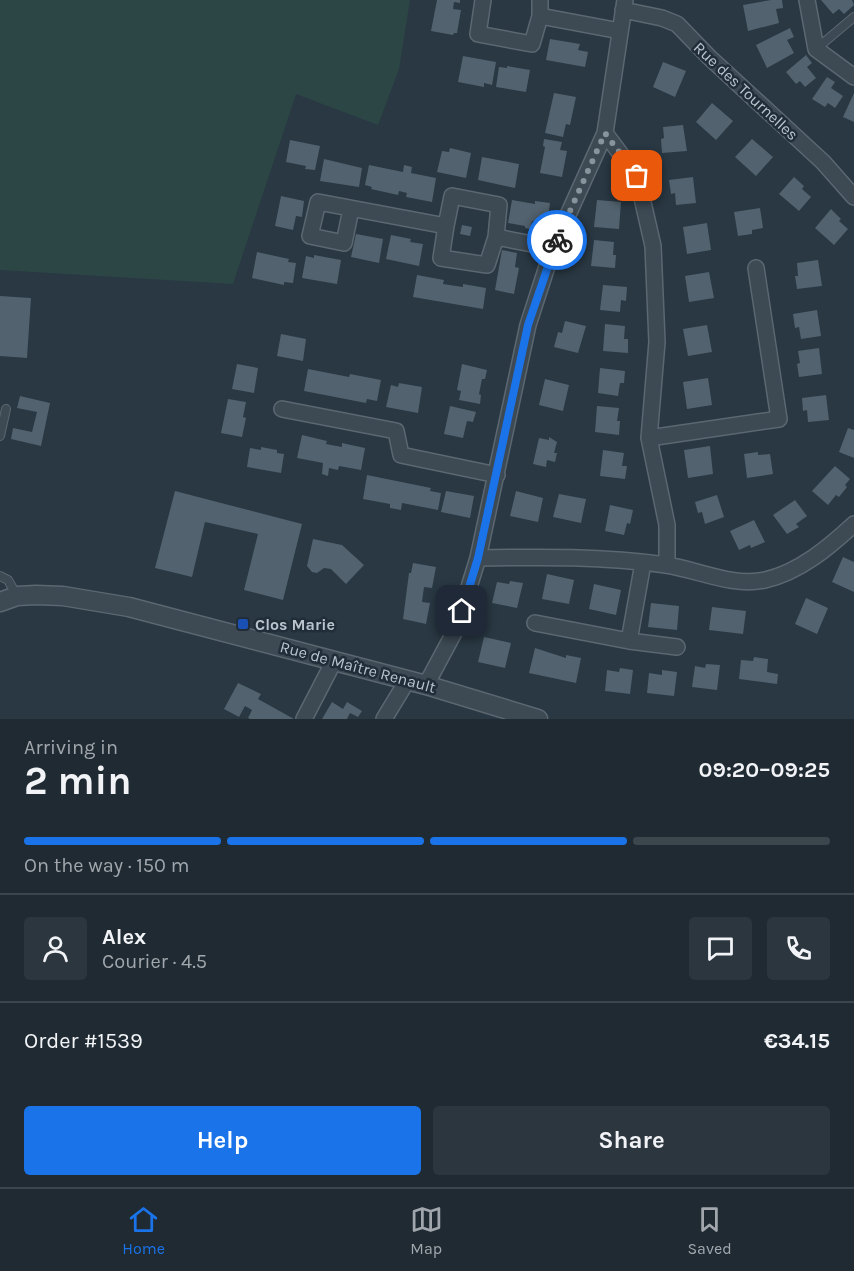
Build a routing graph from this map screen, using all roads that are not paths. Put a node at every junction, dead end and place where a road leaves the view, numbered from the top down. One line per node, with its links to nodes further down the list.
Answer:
1 (483, 0): 5 (street)
2 (540, 0): 5 (street)
3 (807, 0): 8 (street)
4 (624, 5): 7 (street); 11 (street, Rue des Tournelles)
5 (540, 16): 7 (street)
6 (854, 17): 8 (lane)
7 (620, 31): 10 (street)
8 (816, 49): 9 (street)
9 (854, 77)
10 (605, 133): 15 (street); 20 (street)
11 (854, 197)
12 (351, 209): 13 (street)
13 (446, 226): 14 (street); 14 (street)
14 (496, 237): 15 (street)
15 (553, 248): 21 (street)
16 (756, 267): 20 (street)
17 (6, 409): 19 (lane)
18 (282, 409): 21 (street)
19 (0, 436)
20 (650, 438): 25 (street)
21 (496, 475): 23 (street)
22 (854, 524): 25 (street)
23 (478, 558): 24 (street); 33 (street)
24 (643, 563): 25 (street); 29 (street)
25 (667, 566)
26 (0, 576): 27 (lane)
27 (9, 599): 31 (street, Rue de Maître Renault)
28 (535, 623): 29 (street)
29 (629, 641): 30 (street)
30 (677, 647)
31 (334, 662): 32 (street, Rue de Maître Renault); 34 (street)
32 (407, 681): 33 (street, Rue de Maître Renault); 35 (street)
33 (426, 685): 36 (street, Rue de Maître Renault)
34 (304, 719)
35 (384, 719)
36 (538, 719)

